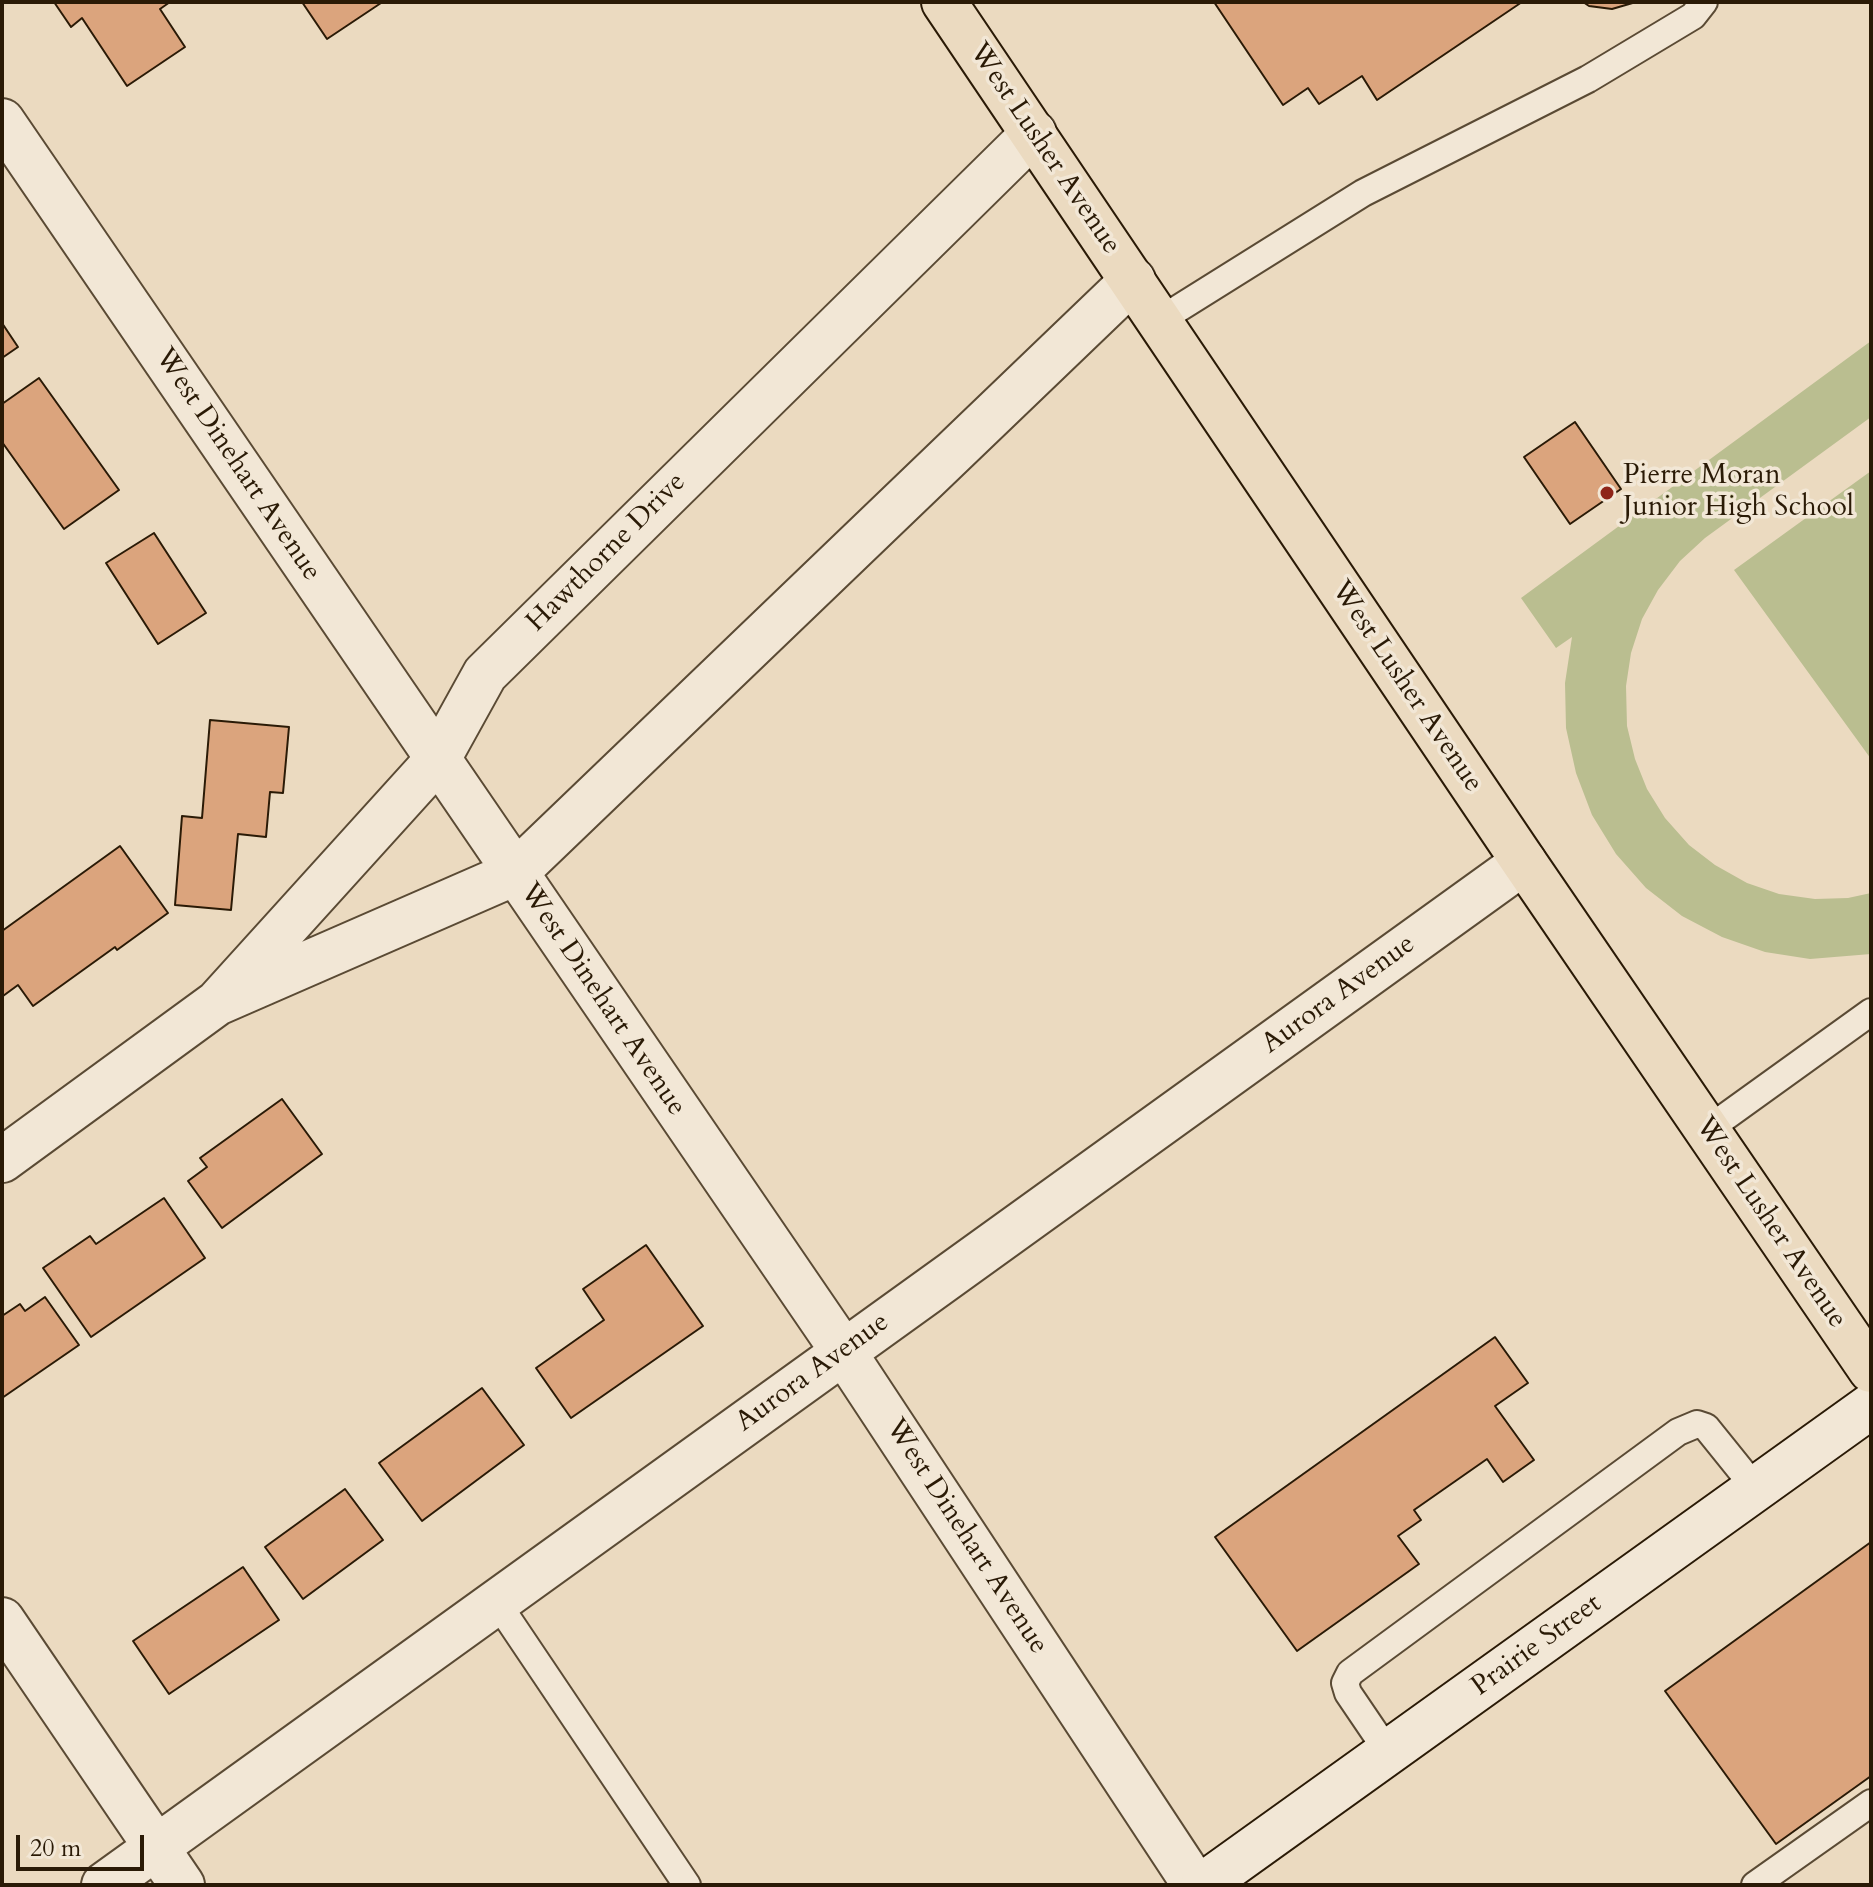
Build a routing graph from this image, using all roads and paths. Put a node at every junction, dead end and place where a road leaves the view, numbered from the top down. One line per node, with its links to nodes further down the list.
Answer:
1 (944, 2): 4 (main road, West Lusher Avenue)
2 (1704, 2): 6 (lane)
3 (2, 121): 7 (street, West Dinehart Avenue)
4 (1034, 133): 5 (main road, West Lusher Avenue); 7 (street, Hawthorne Drive)
5 (1133, 280): 6 (main road, West Lusher Avenue); 9 (street, Hawthorne Drive)
6 (1160, 320): 8 (main road, West Lusher Avenue)
7 (438, 759): 9 (street, West Dinehart Avenue); 10 (street, Hawthorne Drive)
8 (1524, 862): 12 (main road, West Lusher Avenue); 14 (street, Aurora Avenue)
9 (515, 873): 10 (street, Hawthorne Drive); 14 (street, West Dinehart Avenue)
10 (217, 1003): 13 (street, Hawthorne Drive)
11 (1871, 1012): 12 (lane)
12 (1707, 1130): 15 (main road, West Lusher Avenue)
13 (4, 1155)
14 (843, 1351): 18 (street, Aurora Avenue); 26 (street, West Dinehart Avenue)
15 (1871, 1370)
16 (1871, 1406): 17 (street, Prairie Street)
17 (1756, 1489): 20 (street, Prairie Street); 20 (lane)
18 (496, 1601): 22 (street, Aurora Avenue); 25 (lane)
19 (2, 1620): 22 (street)
20 (1388, 1752): 27 (street, Prairie Street)
21 (1871, 1803): 28 (lane)
22 (156, 1847): 23 (street, Aurora Avenue); 24 (street)
23 (104, 1885)
24 (182, 1885)
25 (687, 1885)
26 (1195, 1885)
27 (1203, 1885)
28 (1755, 1885)

